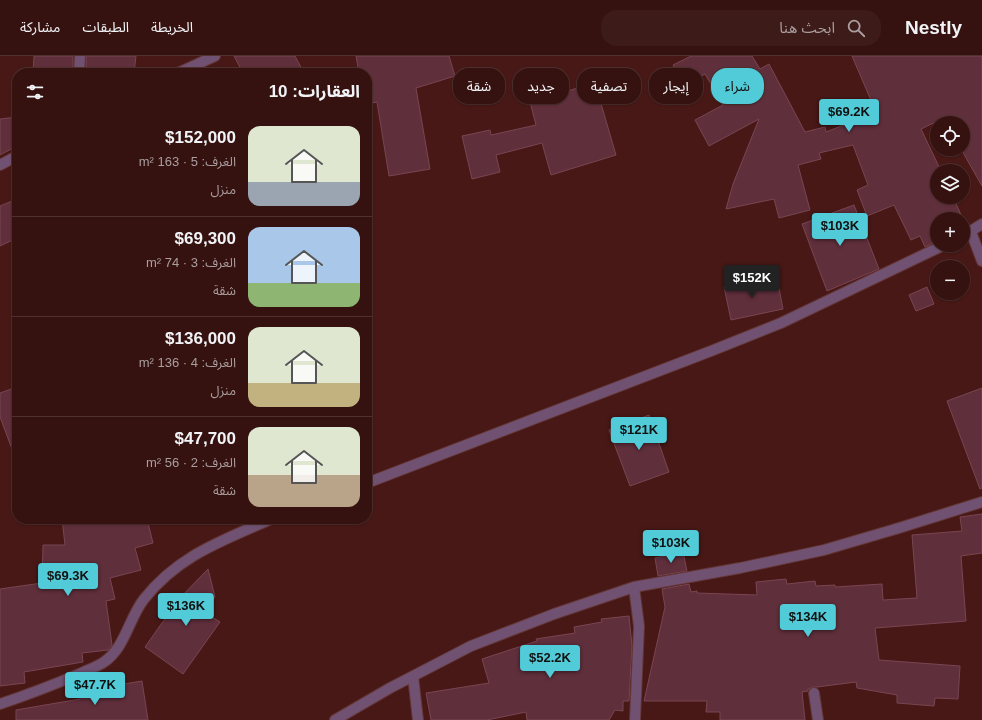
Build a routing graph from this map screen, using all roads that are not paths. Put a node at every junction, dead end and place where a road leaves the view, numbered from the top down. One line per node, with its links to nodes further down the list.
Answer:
1 (80, 56): 3 (street)
2 (215, 56): 4 (street)
3 (79, 68)
4 (189, 68)
5 (12, 159): 6 (street)
6 (0, 165)
7 (982, 224): 8 (street)
8 (970, 232)
9 (970, 239): 11 (street)
10 (930, 252): 12 (street)
11 (982, 261)
12 (372, 481)
13 (982, 502): 15 (street)
14 (260, 524): 18 (street)
15 (634, 587): 16 (street); 21 (street)
16 (413, 676): 19 (street); 20 (street)
17 (814, 694): 22 (street)
18 (0, 704)
19 (335, 720)
20 (418, 720)
21 (635, 720)
22 (818, 720)

